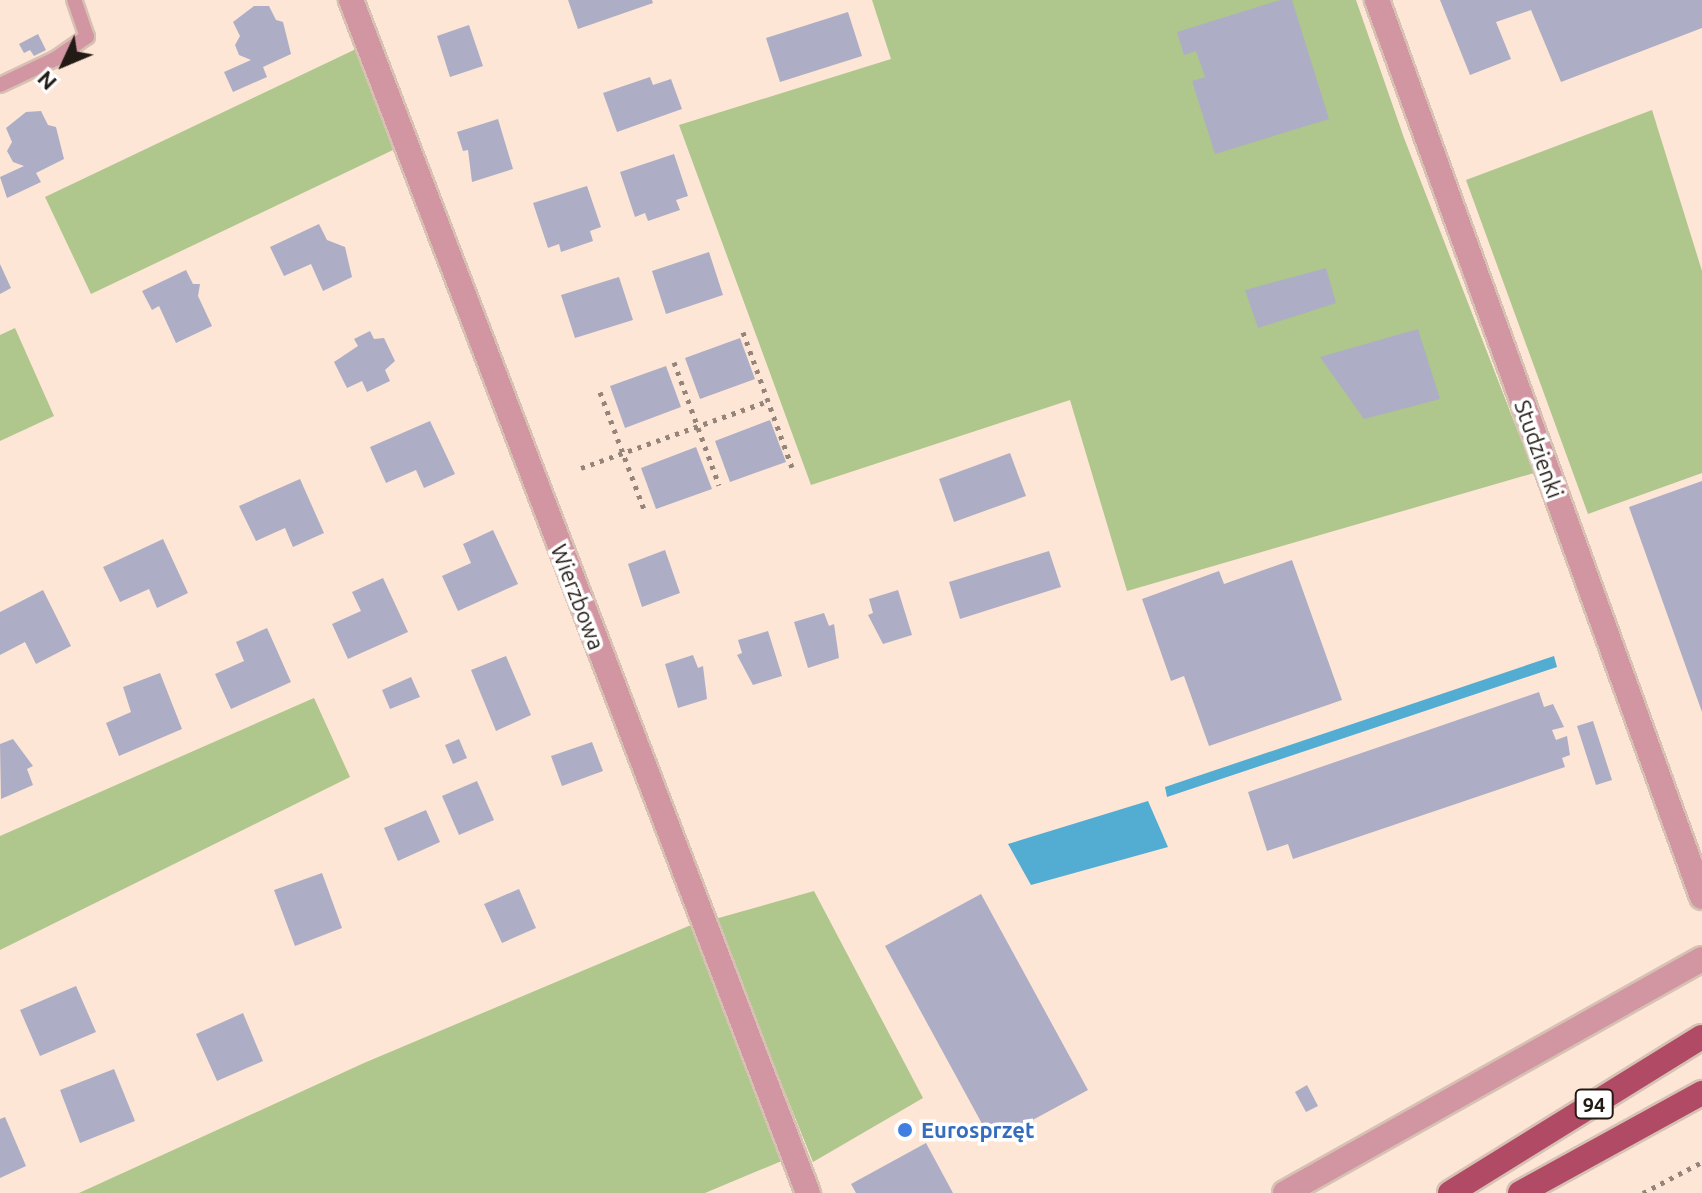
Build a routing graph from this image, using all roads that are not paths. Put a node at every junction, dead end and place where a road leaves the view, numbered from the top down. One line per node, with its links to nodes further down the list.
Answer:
1 (74, 0): 4 (lane)
2 (351, 0): 9 (street, Wierzbowa)
3 (1377, 0): 5 (street, Studzienki)
4 (0, 85)
5 (1702, 897)
6 (1702, 959): 10 (street)
7 (1702, 1037): 11 (main road, 94)
8 (1702, 1093): 12 (main road, 94)
9 (808, 1193)
10 (1285, 1193)
11 (1450, 1193)
12 (1520, 1193)

